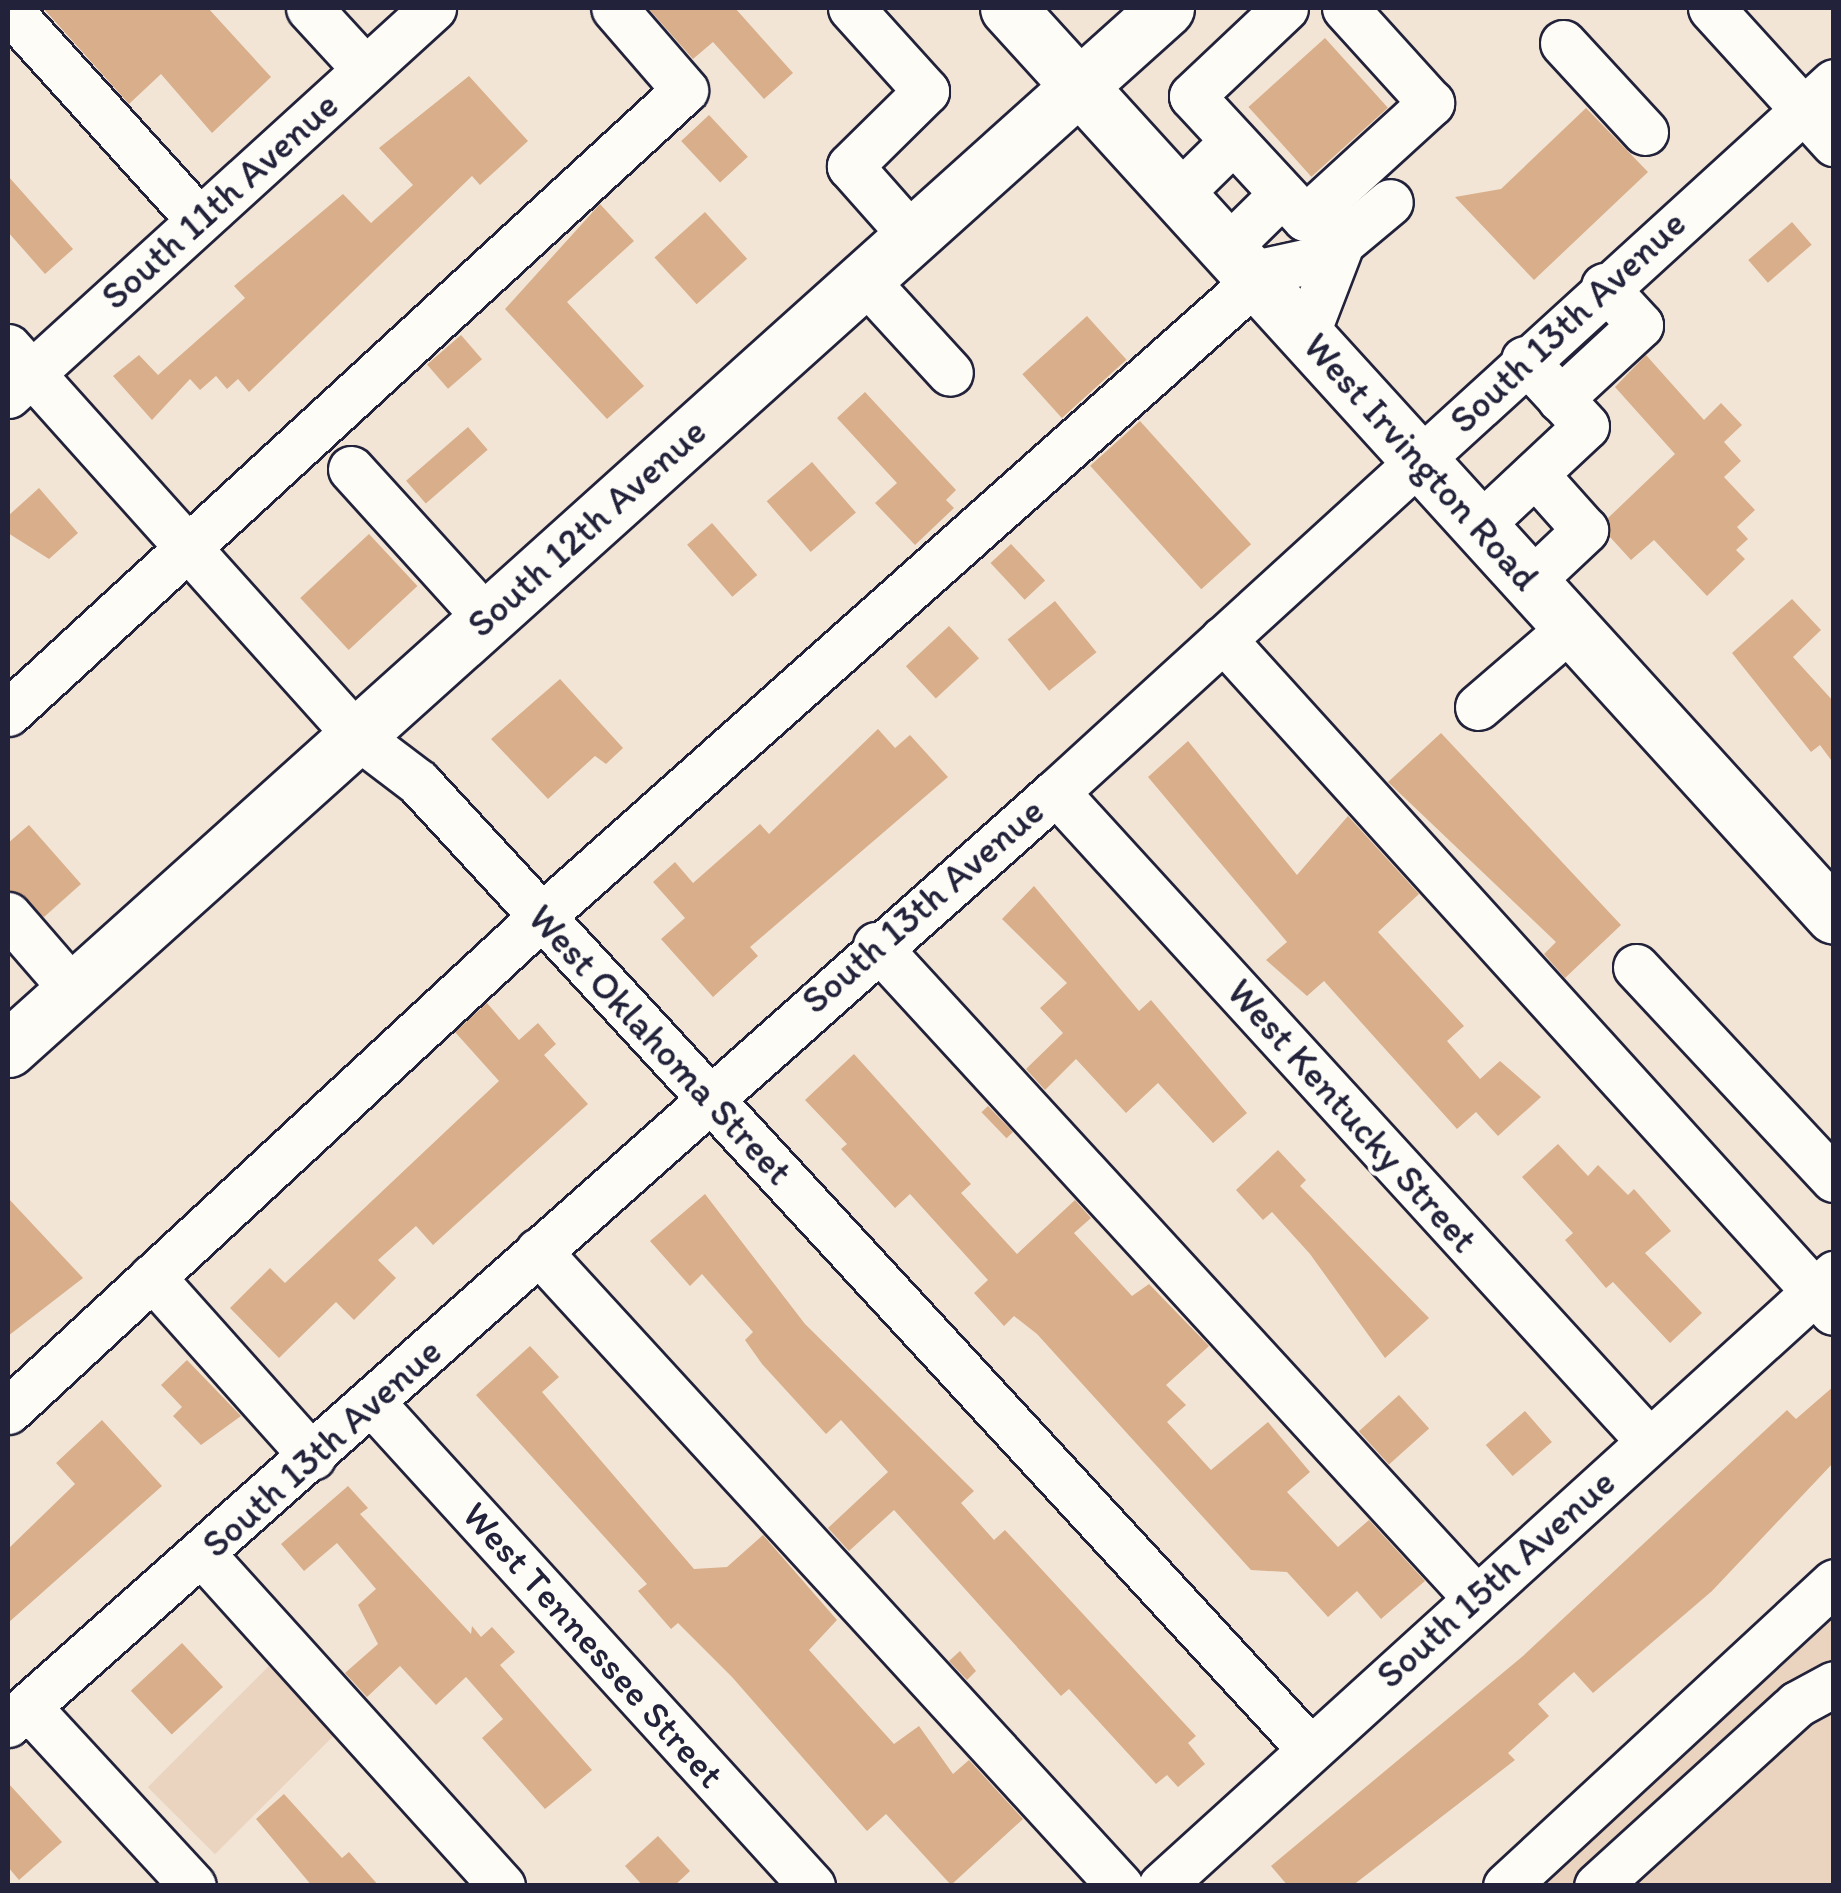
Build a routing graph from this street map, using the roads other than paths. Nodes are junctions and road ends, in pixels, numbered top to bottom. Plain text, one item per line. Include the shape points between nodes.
1 (308, 8) edge
2 (432, 8) edge
3 (614, 8) edge
4 (852, 8) edge
5 (1008, 8) edge
6 (1166, 8) edge
7 (1286, 8) edge
8 (1346, 8) edge
9 (1711, 8) edge
10 (8, 9) edge
11 (1563, 43) dead end
12 (365, 69) junction
13 (1080, 86) junction
14 (1818, 96) edge
15 (1645, 132) dead end
16 (1233, 141) junction
17 (1834, 143) edge
18 (1282, 194) junction
19 (1178, 195) junction
20 (1390, 202) dead end
21 (198, 220) junction
22 (912, 236) junction
23 (1339, 249) junction
24 (1244, 267) junction
25 (864, 280) junction
26 (1604, 286) junction
27 (1306, 336) junction
28 (1524, 359) junction
29 (16, 372) edge
30 (950, 372) dead end
31 (1560, 399) junction
32 (1420, 459) junction
33 (352, 469) dead end
34 (1536, 474) junction
35 (1479, 526) junction
36 (188, 548) junction
37 (1530, 582) junction
38 (486, 618) junction
39 (1571, 627) junction
40 (1222, 639) junction
41 (1478, 707) dead end
42 (8, 713) edge
43 (356, 734) junction
44 (1056, 792) junction
45 (8, 915) edge
46 (542, 916) junction
47 (1834, 916) edge
48 (876, 944) junction
49 (1636, 967) dead end
50 (74, 990) junction
51 (8, 1049) edge
52 (706, 1096) junction
53 (1834, 1179) edge
54 (190, 1211) dead end
55 (538, 1250) junction
56 (136, 1276) junction
57 (1827, 1293) edge
58 (373, 1404) junction
59 (8, 1412) edge
60 (1649, 1441) junction
61 (313, 1457) junction
62 (203, 1555) junction
63 (1834, 1582) edge
64 (1476, 1598) junction
65 (1834, 1684) edge
66 (13, 1719) edge
67 (1308, 1748) junction
68 (192, 1886) edge
69 (502, 1886) edge
70 (812, 1886) edge
71 (1120, 1886) edge
72 (1161, 1886) edge
73 (1506, 1886) edge
74 (1596, 1886) edge

1 - 12 street
2 - 12 street, South 11th Avenue
3 - 36 street via 684,90
4 - 22 street via 926,91 850,166
5 - 13 main road, West Irvington Road
6 - 13 main road, South 12th Avenue
7 - 16 street via 1192,96
8 - 18 street via 1432,103 1305,218
9 - 14 street
10 - 21 street
11 - 15 street
12 - 21 street, South 11th Avenue
13 - 19 main road, West Irvington Road
13 - 22 main road, South 12th Avenue
14 - 17 street
14 - 26 street, South 13th Avenue
16 - 18 street
16 - 19 street
18 - 24 street
19 - 24 main road, West Irvington Road
20 - 23 street
21 - 29 street, South 11th Avenue
22 - 25 main road, South 12th Avenue
23 - 24 street
23 - 27 street
24 - 27 main road, West Irvington Road
24 - 46 street
25 - 30 street
25 - 38 main road, South 12th Avenue
26 - 28 street, South 13th Avenue
26 - 31 street via 1640,326
27 - 32 main road, West Irvington Road
28 - 31 street
28 - 32 street, South 13th Avenue
29 - 36 street, West Oklahoma Street
31 - 34 street via 1586,426
32 - 35 main road, West Irvington Road
32 - 40 street, South 13th Avenue
33 - 38 street
34 - 35 street
34 - 37 street via 1585,530
35 - 37 main road, West Irvington Road
36 - 42 street
36 - 43 street, West Oklahoma Street
37 - 39 main road, West Irvington Road
38 - 43 main road, South 12th Avenue
39 - 41 street
39 - 47 main road, West Irvington Road
40 - 44 street, South 13th Avenue
40 - 57 street
43 - 46 street, West Oklahoma Street via 418,782
43 - 50 main road, South 12th Avenue
44 - 48 street, South 13th Avenue
44 - 60 street, West Kentucky Street
45 - 50 street
46 - 52 street, West Oklahoma Street
46 - 56 street
48 - 52 street, South 13th Avenue
48 - 64 street
49 - 53 street
50 - 51 main road, South 12th Avenue
52 - 55 street, South 13th Avenue
52 - 67 street, West Oklahoma Street
54 - 56 street
55 - 58 street, South 13th Avenue
55 - 71 street
56 - 59 street
56 - 61 street
57 - 60 street, South 15th Avenue
58 - 61 street, South 13th Avenue
58 - 70 street, West Tennessee Street
60 - 64 street, South 15th Avenue
61 - 62 street, South 13th Avenue
62 - 66 street, South 13th Avenue
62 - 69 street
63 - 73 street
64 - 67 street, South 15th Avenue
65 - 74 street via 1797,1704
66 - 68 street
67 - 72 street, South 15th Avenue

